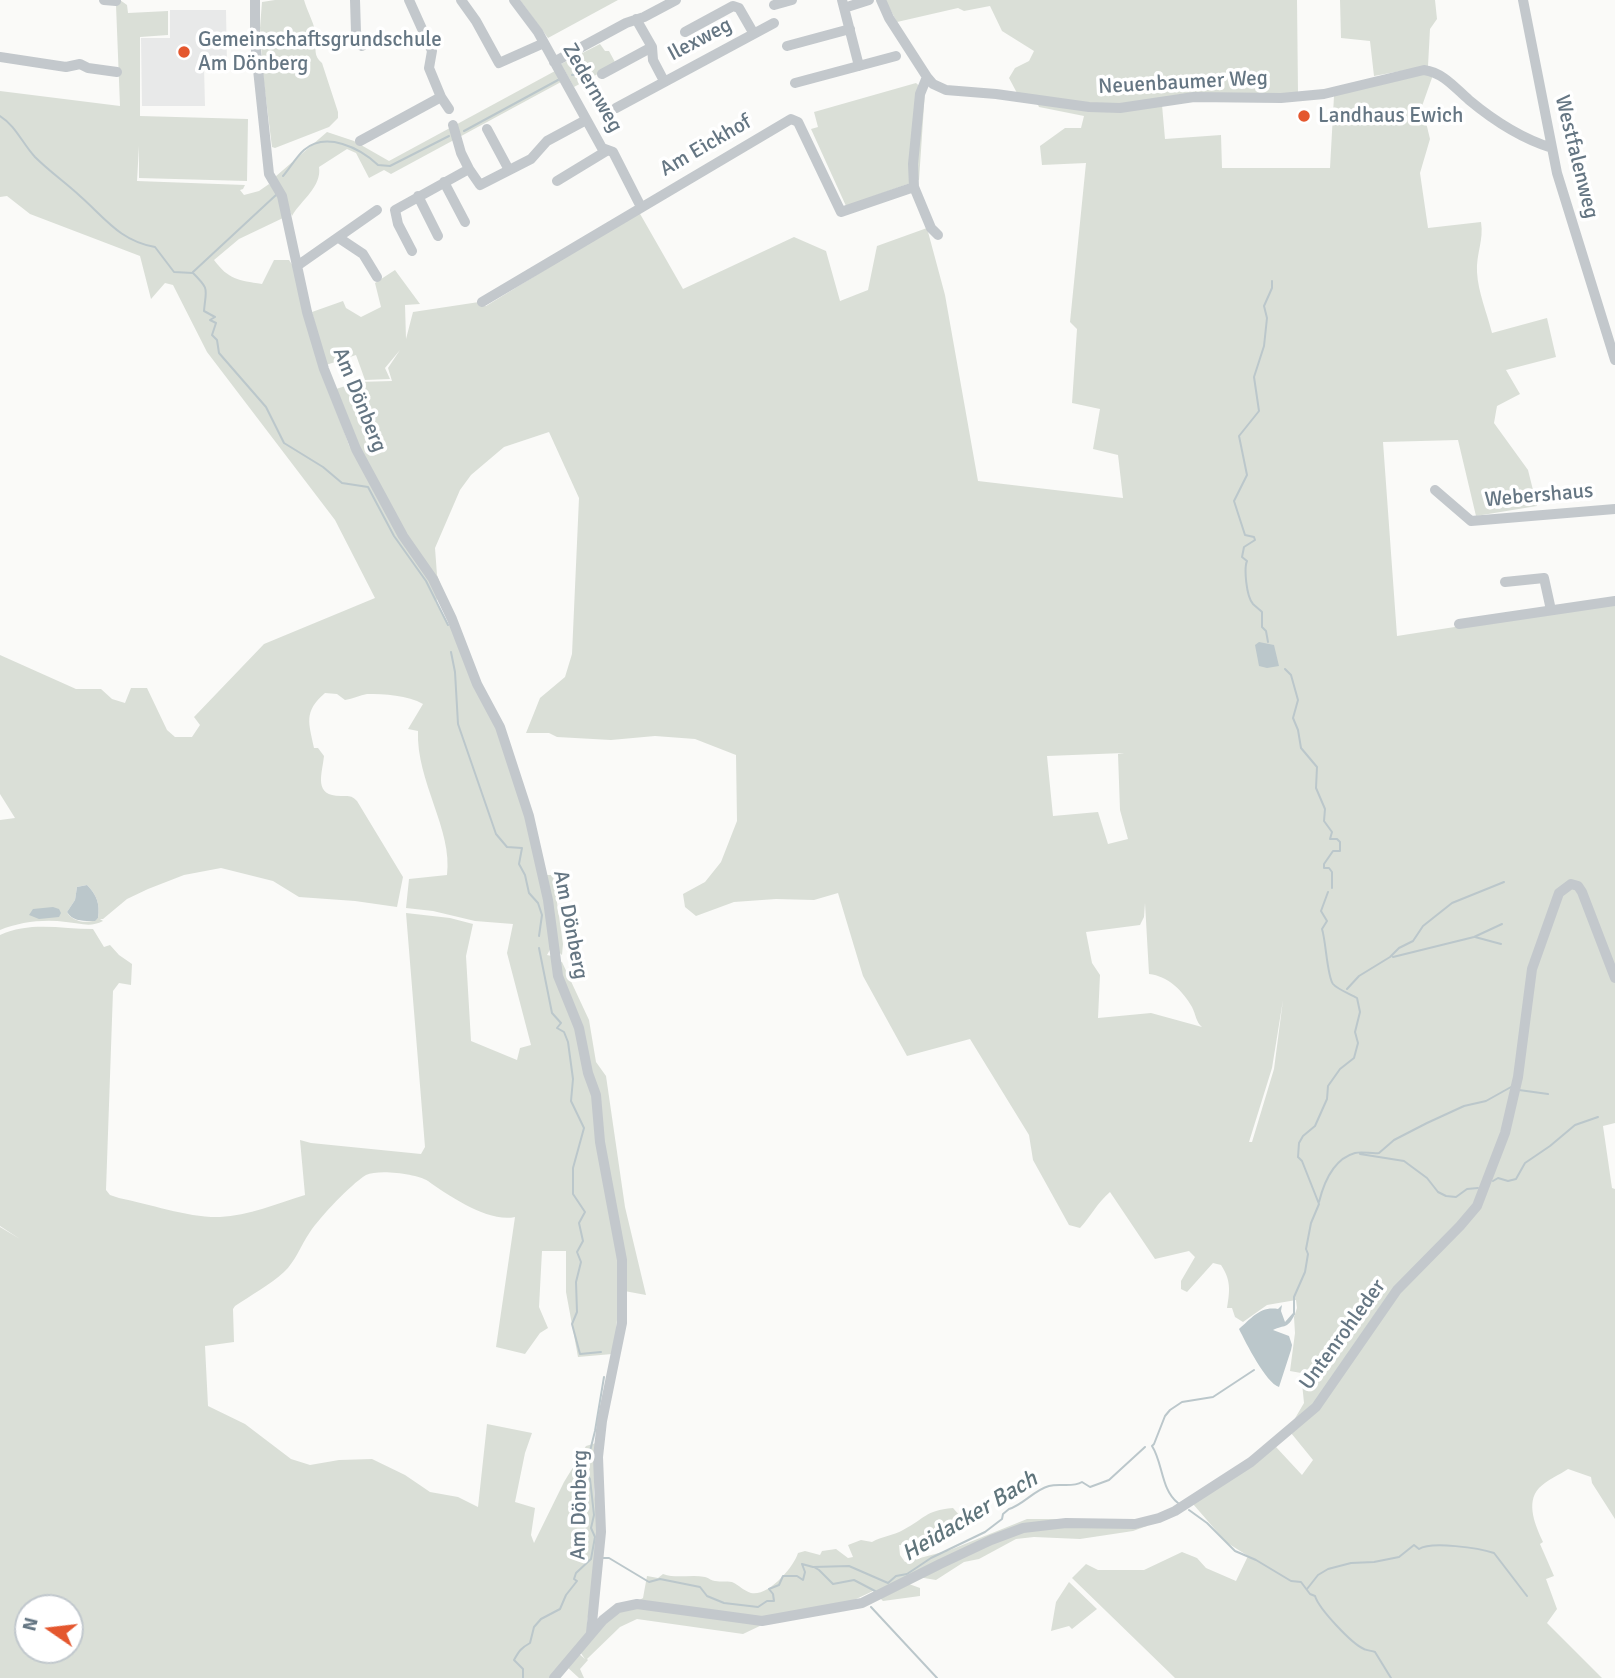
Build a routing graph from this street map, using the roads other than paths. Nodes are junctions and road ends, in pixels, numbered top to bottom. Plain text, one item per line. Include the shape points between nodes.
1 (104, 0) edge
2 (255, 0) edge
3 (355, 0) edge
4 (410, 0) edge
5 (461, 0) edge
6 (514, 0) edge
7 (676, 0) edge
8 (792, 0) edge
9 (869, 0) edge
10 (881, 0) edge
11 (1523, 0) edge
12 (116, 1) edge
13 (843, 4) edge
14 (774, 5) dead end
15 (636, 19) junction
16 (774, 23) dead end
17 (850, 29) junction
18 (685, 32) dead end
19 (754, 34) junction
20 (544, 43) junction
21 (362, 46) dead end
22 (787, 46) dead end
23 (652, 47) junction
24 (0, 57) edge
25 (896, 57) dead end
26 (555, 62) junction
27 (859, 66) junction
28 (117, 72) dead end
29 (602, 74) dead end
30 (926, 77) junction
31 (664, 81) junction
32 (795, 83) dead end
33 (441, 97) junction
34 (615, 108) dead end
35 (449, 109) dead end
36 (586, 120) junction
37 (453, 125) dead end
38 (487, 129) dead end
39 (360, 141) dead end
40 (1552, 148) junction
41 (608, 150) junction
42 (470, 169) junction
43 (509, 170) junction
44 (556, 181) dead end
45 (444, 182) junction
46 (914, 187) junction
47 (418, 196) junction
48 (641, 207) junction
49 (377, 210) dead end
50 (465, 222) dead end
51 (938, 234) dead end
52 (438, 236) dead end
53 (339, 237) junction
54 (412, 251) dead end
55 (297, 266) junction
56 (377, 277) dead end
57 (482, 302) dead end
58 (1615, 360) edge
59 (1435, 490) dead end
60 (1615, 509) edge
61 (1505, 582) dead end
62 (1615, 601) edge
63 (1551, 610) junction
64 (1459, 624) dead end
65 (1615, 978) edge
66 (591, 1633) junction
67 (555, 1678) edge

1 - 12 street
2 - 55 street, Am Dönberg via 265,153 269,174 282,196
3 - 21 street via 356,32
4 - 33 street via 432,51 429,68
5 - 20 street, Zedernweg via 499,63
6 - 20 street, Zedernweg
7 - 15 street
8 - 14 street
9 - 13 street
10 - 30 street
11 - 40 street, Westfalenweg
13 - 17 street
15 - 23 street, Ilexweg
15 - 26 street
16 - 19 street, Ilexweg
17 - 22 street
17 - 27 street
18 - 19 street, Ilexweg via 733,6 739,8
19 - 31 street, Ilexweg
20 - 26 street, Zedernweg
23 - 29 street, Ilexweg
23 - 31 street, Ilexweg
24 - 28 street
25 - 27 street
26 - 36 street, Zedernweg
27 - 32 street
30 - 40 street, Neuenbaumer Weg via 946,90 1120,108 1194,97 1324,94 1433,71 1510,128
30 - 46 street via 919,105
31 - 34 street, Ilexweg
33 - 35 street
33 - 39 street
36 - 41 street, Zedernweg via 602,148
36 - 43 street via 547,141 531,159
37 - 42 street
38 - 43 street
40 - 58 street, Westfalenweg
41 - 44 street, Zedernweg
41 - 48 street, Zedernweg
42 - 43 street via 480,186
42 - 45 street
45 - 47 street
45 - 50 street
46 - 48 street, Am Eickhof via 841,212 798,122 791,119
46 - 51 street via 931,228
47 - 52 street
47 - 54 street via 395,209
48 - 57 street, Am Eickhof
49 - 53 street
53 - 55 street
53 - 56 street via 363,254
55 - 66 street, Am Dönberg via 324,369 356,449 390,514 433,579 500,727 529,816 548,900 558,976 579,1028 596,1095 622,1260 622,1323 598,1457 601,1532
59 - 60 street, Webershaus via 1471,521
61 - 63 street via 1544,578
62 - 63 street
63 - 64 street
65 - 66 street, Untenrohleder via 1582,892 1570,884 1559,893 1532,970 1516,1088 1505,1133 1477,1206 1397,1290 1316,1407 1251,1462 1175,1511 1135,1524 1023,1528 862,1603 762,1621 636,1604 618,1608
66 - 67 street, Untenrohleder

